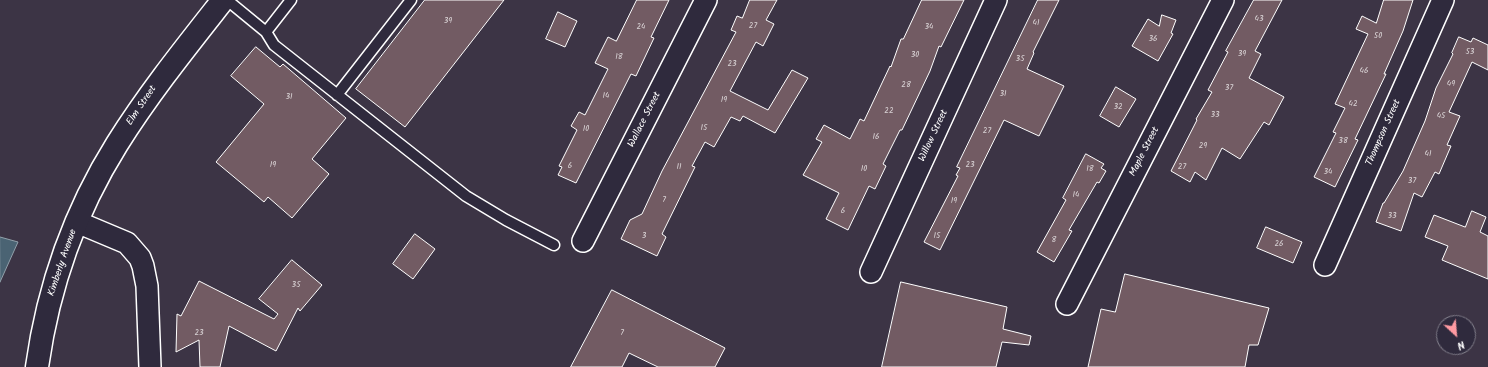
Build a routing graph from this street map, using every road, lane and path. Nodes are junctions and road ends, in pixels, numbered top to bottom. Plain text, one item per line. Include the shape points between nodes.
1 (223, 0) edge
2 (227, 0) edge
3 (291, 0) edge
4 (411, 0) edge
5 (706, 0) edge
6 (996, 0) edge
7 (1223, 0) edge
8 (1443, 0) edge
9 (266, 32) junction
10 (337, 95) junction
11 (77, 222) junction
12 (583, 241) dead end
13 (554, 245) dead end
14 (1325, 265) dead end
15 (871, 272) dead end
16 (1067, 304) dead end
17 (37, 367) edge
18 (150, 367) edge

1 - 11 main road, Elm Street via 158,83 125,132 98,178
2 - 9 lane
3 - 9 lane
4 - 10 lane
5 - 12 street, Wallace Street
6 - 15 street, Willow Street
7 - 16 street, Maple Street
8 - 14 street, Thompson Street
9 - 10 lane via 274,45
10 - 13 lane via 466,196
11 - 17 main road, Kimberly Avenue via 52,293
11 - 18 street, Kimberly Avenue via 127,244 140,258 147,286

